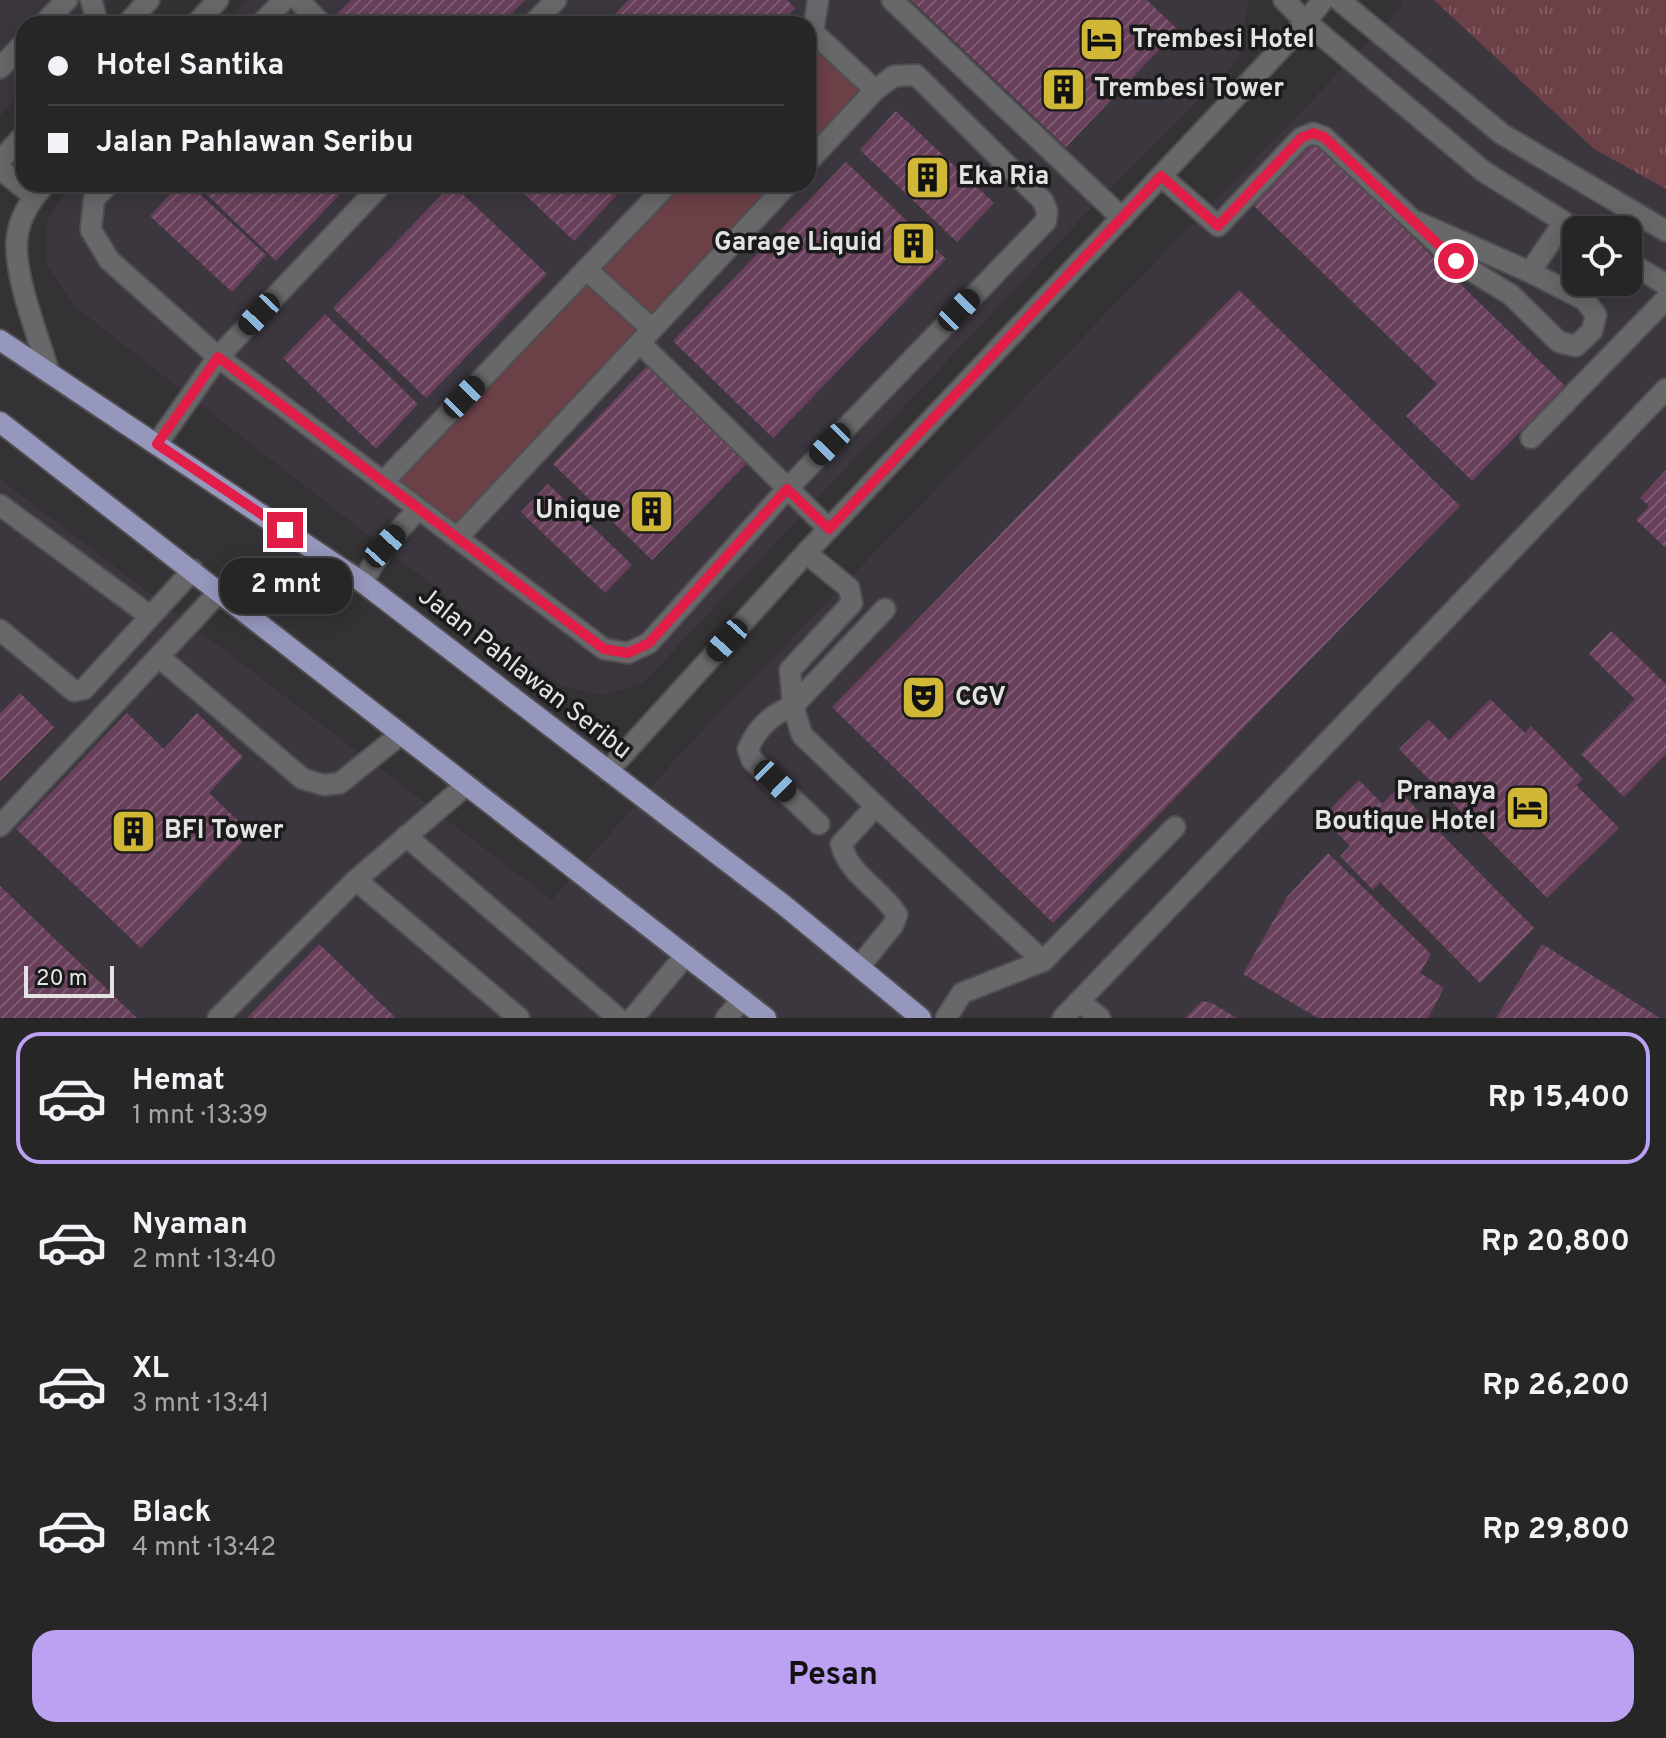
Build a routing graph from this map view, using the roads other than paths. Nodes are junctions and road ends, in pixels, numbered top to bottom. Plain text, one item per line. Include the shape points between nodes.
1 (67, 0) edge
2 (149, 0) edge
3 (218, 0) edge
4 (284, 0) edge
5 (298, 0) edge
6 (556, 0) edge
7 (892, 0) edge
8 (1284, 0) edge
9 (1323, 0) edge
10 (1339, 0) edge
11 (51, 16) edge
12 (134, 16) edge
13 (203, 16) edge
14 (269, 16) edge
15 (314, 16) edge
16 (541, 16) edge
17 (1306, 22) junction
18 (816, 38) edge
19 (16, 51) edge
20 (0, 68) edge
21 (875, 90) junction
22 (16, 144) edge
23 (816, 153) edge
24 (0, 161) edge
25 (1161, 176) junction
26 (39, 192) edge
27 (101, 192) edge
28 (374, 192) edge
29 (660, 192) edge
30 (781, 192) edge
31 (1122, 218) junction
32 (1562, 220) edge
33 (1417, 222) junction
34 (1666, 231) edge
35 (1562, 236) edge
36 (586, 269) junction
37 (1642, 270) edge
38 (1530, 272) junction
39 (1666, 285) edge
40 (1666, 299) edge
41 (646, 336) junction
42 (0, 340) edge
43 (218, 357) junction
44 (49, 373) junction
45 (1666, 389) edge
46 (0, 422) edge
47 (1531, 438) dead end
48 (157, 444) junction
49 (383, 482) junction
50 (787, 489) junction
51 (0, 505) edge
52 (418, 509) junction
53 (829, 529) junction
54 (457, 538) junction
55 (806, 553) junction
56 (193, 570) junction
57 (362, 582) junction
58 (220, 591) junction
59 (885, 609) dead end
60 (150, 616) junction
61 (0, 630) edge
62 (159, 657) junction
63 (793, 706) junction
64 (401, 734) junction
65 (608, 771) junction
66 (465, 786) junction
67 (876, 806) junction
68 (819, 824) dead end
69 (0, 826) edge
70 (1175, 827) dead end
71 (406, 836) junction
72 (356, 880) junction
73 (686, 955) junction
74 (1043, 961) junction
75 (859, 967) junction
76 (743, 999) junction
77 (1079, 1001) junction
78 (218, 1018) edge
79 (519, 1018) edge
80 (618, 1018) edge
81 (633, 1018) edge
82 (726, 1018) edge
83 (766, 1018) edge
84 (921, 1018) edge
85 (946, 1018) edge
86 (1063, 1018) edge
87 (1100, 1018) edge

1 - 11 street
2 - 12 street
3 - 13 street
4 - 14 street
5 - 15 street
6 - 16 street
7 - 31 street
8 - 17 street
9 - 17 street
10 - 34 street via 1502,134
17 - 25 street
17 - 32 street via 1483,171
18 - 21 street
19 - 20 street
21 - 23 street
21 - 50 street via 894,76 916,75 1043,201 1046,221
22 - 24 street
25 - 31 street
25 - 33 street via 1218,226 1301,138 1313,133 1324,137
26 - 44 street via 22,216 18,264
27 - 43 street via 94,199 91,230 109,260
28 - 43 street
29 - 36 street
30 - 41 street
31 - 53 street
33 - 38 street
33 - 38 street via 1456,261 1511,295 1559,342 1576,346 1592,331 1596,315 1585,300
35 - 38 street
36 - 41 street
36 - 49 street
37 - 39 street
40 - 47 street
41 - 50 street
41 - 54 street
42 - 44 main road, Jalan Pahlawan Seribu
43 - 48 street
43 - 49 street
44 - 48 main road, Jalan Pahlawan Seribu
45 - 77 street
46 - 56 main road
48 - 57 main road, Jalan Pahlawan Seribu
49 - 52 street
50 - 53 street
50 - 54 street via 649,643 628,653 604,649
51 - 60 street
52 - 54 street
52 - 57 street
53 - 55 street
55 - 63 street via 849,588 852,603 790,670
55 - 65 street
56 - 58 main road
56 - 60 street
57 - 65 main road, Jalan Pahlawan Seribu
58 - 62 street
58 - 64 main road
59 - 63 street
60 - 61 street via 91,684 74,691
62 - 64 street via 303,779 340,783
62 - 69 street
63 - 67 street via 802,735
63 - 68 street via 775,713 748,749 752,760
64 - 66 main road
65 - 75 main road, Jalan Pahlawan Seribu
66 - 71 street
66 - 73 main road
67 - 74 street
67 - 75 street via 841,844 847,863 897,915
70 - 74 street
71 - 72 street
71 - 80 street
72 - 78 street
72 - 79 street
73 - 76 main road
73 - 81 street
74 - 85 street via 962,993
75 - 84 main road, Jalan Pahlawan Seribu
76 - 82 street
76 - 83 main road
77 - 86 street
77 - 87 street

